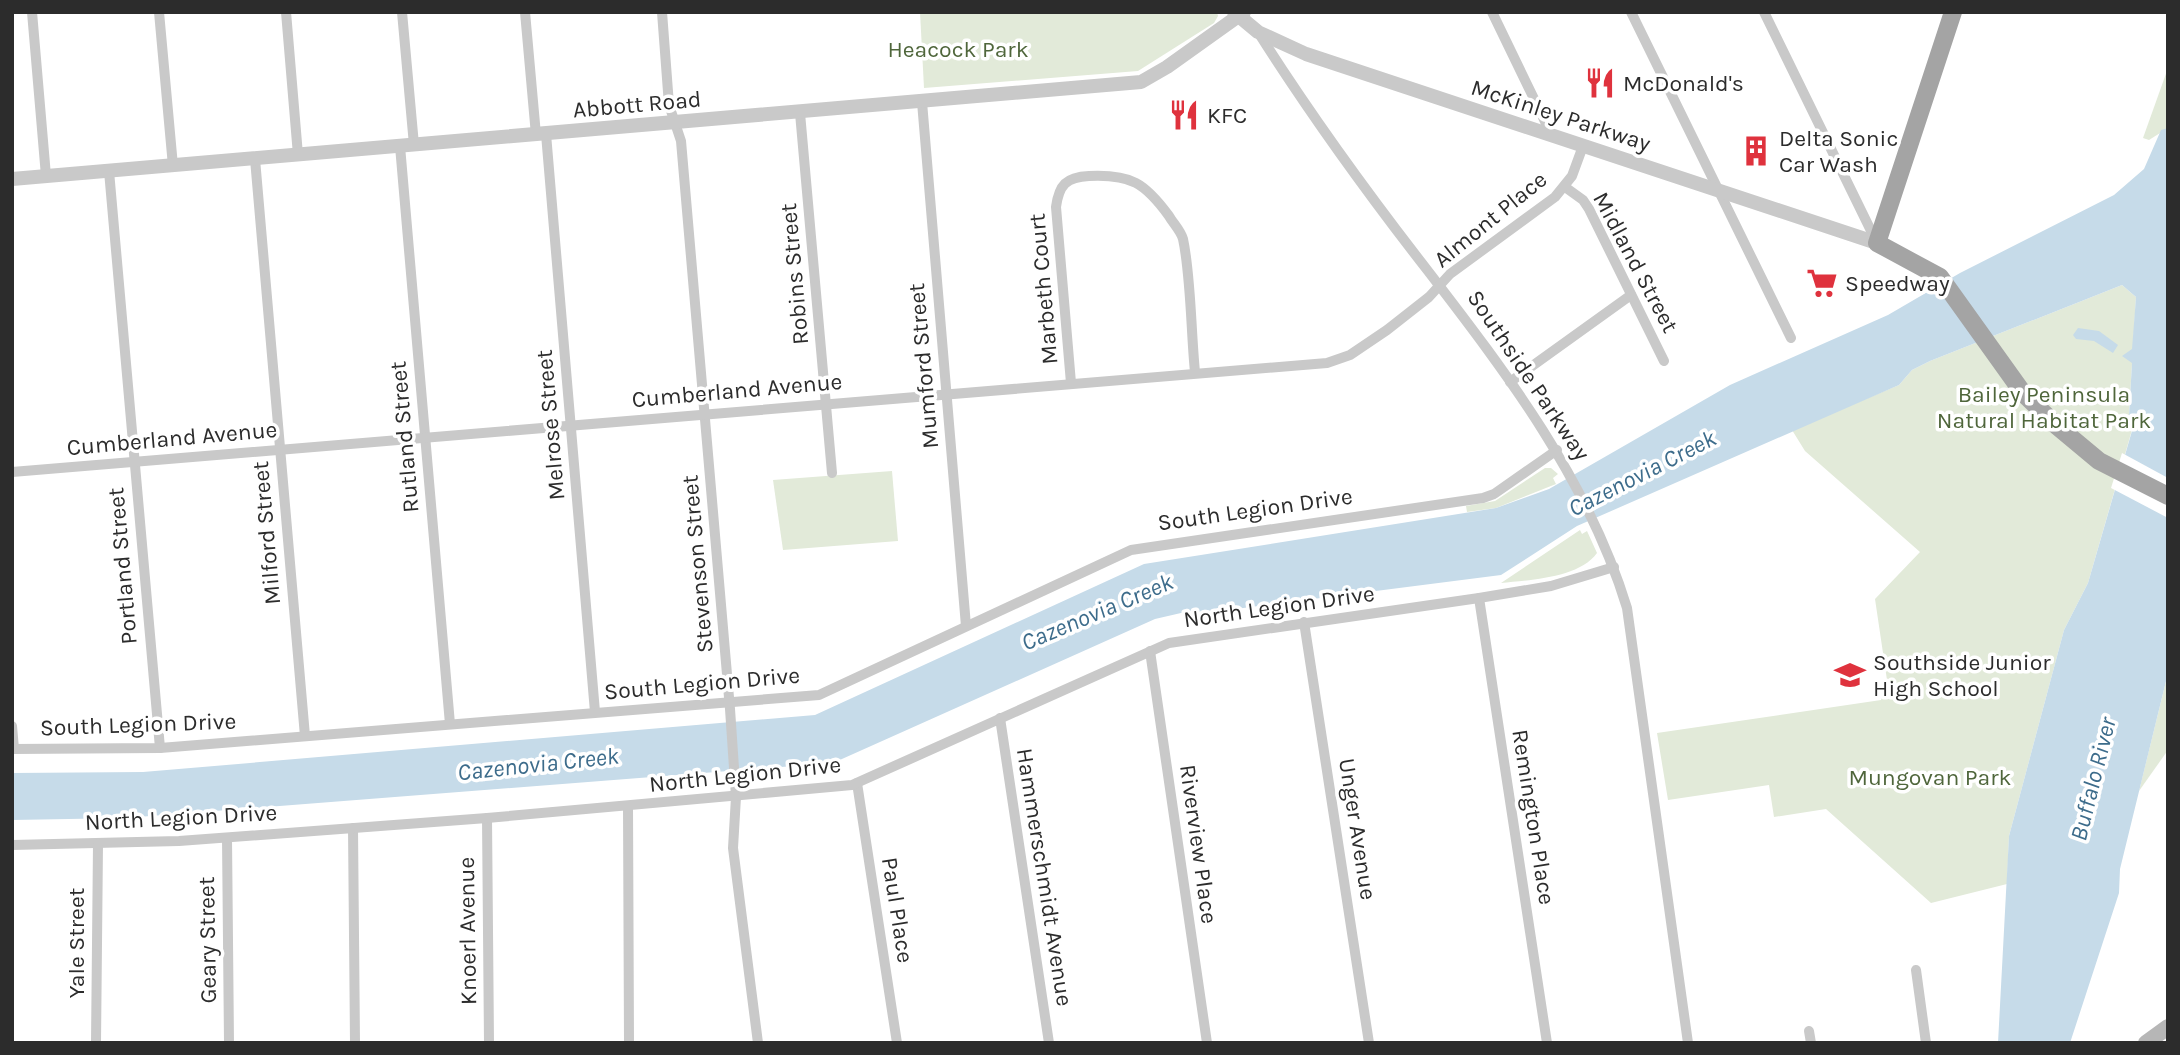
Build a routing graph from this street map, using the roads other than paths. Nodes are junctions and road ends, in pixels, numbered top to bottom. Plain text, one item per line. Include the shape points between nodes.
1 (32, 12) edge
2 (159, 12) edge
3 (286, 12) edge
4 (402, 12) edge
5 (525, 12) edge
6 (662, 12) edge
7 (1492, 12) edge
8 (1631, 12) edge
9 (1764, 12) edge
10 (1953, 12) edge
11 (1238, 14) edge
12 (1258, 32) junction
13 (922, 102) junction
14 (800, 113) junction
15 (675, 124) junction
16 (541, 135) junction
17 (1552, 136) junction
18 (407, 146) junction
19 (1583, 146) junction
20 (298, 155) junction
21 (255, 159) junction
22 (173, 166) junction
23 (109, 171) junction
24 (46, 176) junction
25 (12, 178) edge
26 (1565, 187) junction
27 (1718, 191) junction
28 (1877, 243) junction
29 (1440, 286) junction
30 (1631, 295) junction
31 (1791, 338) dead end
32 (1664, 361) dead end
33 (1195, 372) junction
34 (1510, 382) junction
35 (1071, 383) junction
36 (947, 394) junction
37 (827, 403) junction
38 (705, 414) junction
39 (571, 425) junction
40 (425, 438) junction
41 (279, 450) junction
42 (1557, 450) junction
43 (134, 462) junction
44 (12, 472) edge
45 (832, 473) dead end
46 (2168, 496) edge
47 (1614, 566) junction
48 (1479, 598) junction
49 (1304, 622) junction
50 (966, 626) junction
51 (1150, 651) junction
52 (729, 706) junction
53 (596, 712) junction
54 (1000, 718) junction
55 (450, 724) junction
56 (12, 726) edge
57 (305, 736) junction
58 (160, 748) junction
59 (13, 749) edge
60 (857, 783) junction
61 (736, 791) junction
62 (628, 806) junction
63 (486, 818) junction
64 (353, 828) junction
65 (227, 838) junction
66 (98, 844) junction
67 (12, 845) edge
68 (1916, 970) dead end
69 (2168, 1027) edge
70 (1809, 1031) dead end
71 (96, 1043) edge
72 (229, 1043) edge
73 (355, 1043) edge
74 (489, 1043) edge
75 (629, 1043) edge
76 (758, 1043) edge
77 (897, 1043) edge
78 (1049, 1043) edge
79 (1207, 1043) edge
80 (1369, 1043) edge
81 (1546, 1043) edge
82 (1688, 1043) edge
83 (1811, 1043) edge
84 (1926, 1043) edge
85 (2146, 1043) edge

1 - 24 street
2 - 22 street
3 - 20 street
4 - 18 street, Rutland Street
5 - 16 street, Melrose Street
6 - 15 street, Stevenson Street via 669,105
7 - 17 street
8 - 27 street
9 - 28 street
10 - 28 main road
11 - 12 street, McKinley Parkway
11 - 13 street, Abbott Road via 1141,82
12 - 17 street, McKinley Parkway via 1306,54
12 - 29 street, Southside Parkway
13 - 14 street, Abbott Road
13 - 36 street, Mumford Street
14 - 15 street, Abbott Road
14 - 37 street, Robins Street
15 - 16 street, Abbott Road
15 - 38 street, Stevenson Street via 681,141
16 - 18 street, Abbott Road
16 - 39 street, Melrose Street
17 - 19 street, McKinley Parkway
18 - 20 street, Abbott Road
18 - 40 street, Rutland Street
19 - 26 street, Almont Place
19 - 27 street, McKinley Parkway
20 - 21 street, Abbott Road
21 - 22 street, Abbott Road
21 - 41 street, Milford Street
22 - 23 street, Abbott Road
23 - 24 street, Abbott Road
23 - 43 street, Portland Street
24 - 25 street, Abbott Road
26 - 29 street, Almont Place
26 - 30 street, Midland Street via 1589,209
27 - 28 street, McKinley Parkway
27 - 31 street
28 - 46 main road via 1940,277 2024,393 2057,426 2099,461
29 - 33 street, Cumberland Avenue via 1387,330 1340,360
29 - 34 street, Southside Parkway
30 - 32 street, Midland Street
30 - 34 street
33 - 35 street, Cumberland Avenue
33 - 35 street, Marbeth Court via 1183,236 1152,193 1136,182 1112,175 1077,176 1059,189 1056,207
34 - 42 street, Southside Parkway
35 - 36 street, Cumberland Avenue
36 - 37 street, Cumberland Avenue
36 - 50 street, Mumford Street
37 - 38 street, Cumberland Avenue
37 - 45 street, Robins Street
38 - 39 street, Cumberland Avenue
38 - 52 street, Stevenson Street
39 - 40 street, Cumberland Avenue
39 - 53 street, Melrose Street
40 - 41 street, Cumberland Avenue
40 - 55 street, Rutland Street
41 - 43 street, Cumberland Avenue
41 - 57 street, Milford Street
42 - 47 street, Southside Parkway
42 - 50 street, South Legion Drive via 1483,498 1131,550
43 - 44 street, Cumberland Avenue
43 - 58 street, Portland Street
47 - 48 street, North Legion Drive via 1551,586
47 - 82 street, Southside Parkway via 1626,608
48 - 49 street, North Legion Drive
48 - 81 street, Remington Place
49 - 51 street, North Legion Drive via 1170,643
49 - 80 street, Unger Avenue
50 - 52 street, South Legion Drive via 819,695
51 - 54 street, North Legion Drive
51 - 79 street, Riverview Place
52 - 53 street, South Legion Drive
52 - 61 street, Stevenson Street
53 - 55 street, South Legion Drive
54 - 60 street, North Legion Drive
54 - 78 street, Hammerschmidt Avenue
55 - 57 street, South Legion Drive
56 - 59 street
57 - 58 street, South Legion Drive
58 - 59 street, South Legion Drive
60 - 61 street, North Legion Drive
60 - 77 street, Paul Place
61 - 62 street, North Legion Drive
61 - 76 street, Stevenson Street via 733,848
62 - 63 street, North Legion Drive
62 - 75 street
63 - 64 street, North Legion Drive
63 - 74 street, Knoerl Avenue
64 - 65 street, North Legion Drive
64 - 73 street
65 - 66 street, North Legion Drive
65 - 72 street, Geary Street
66 - 67 street, North Legion Drive
66 - 71 street, Yale Street
68 - 84 street
69 - 85 main road
70 - 83 street

